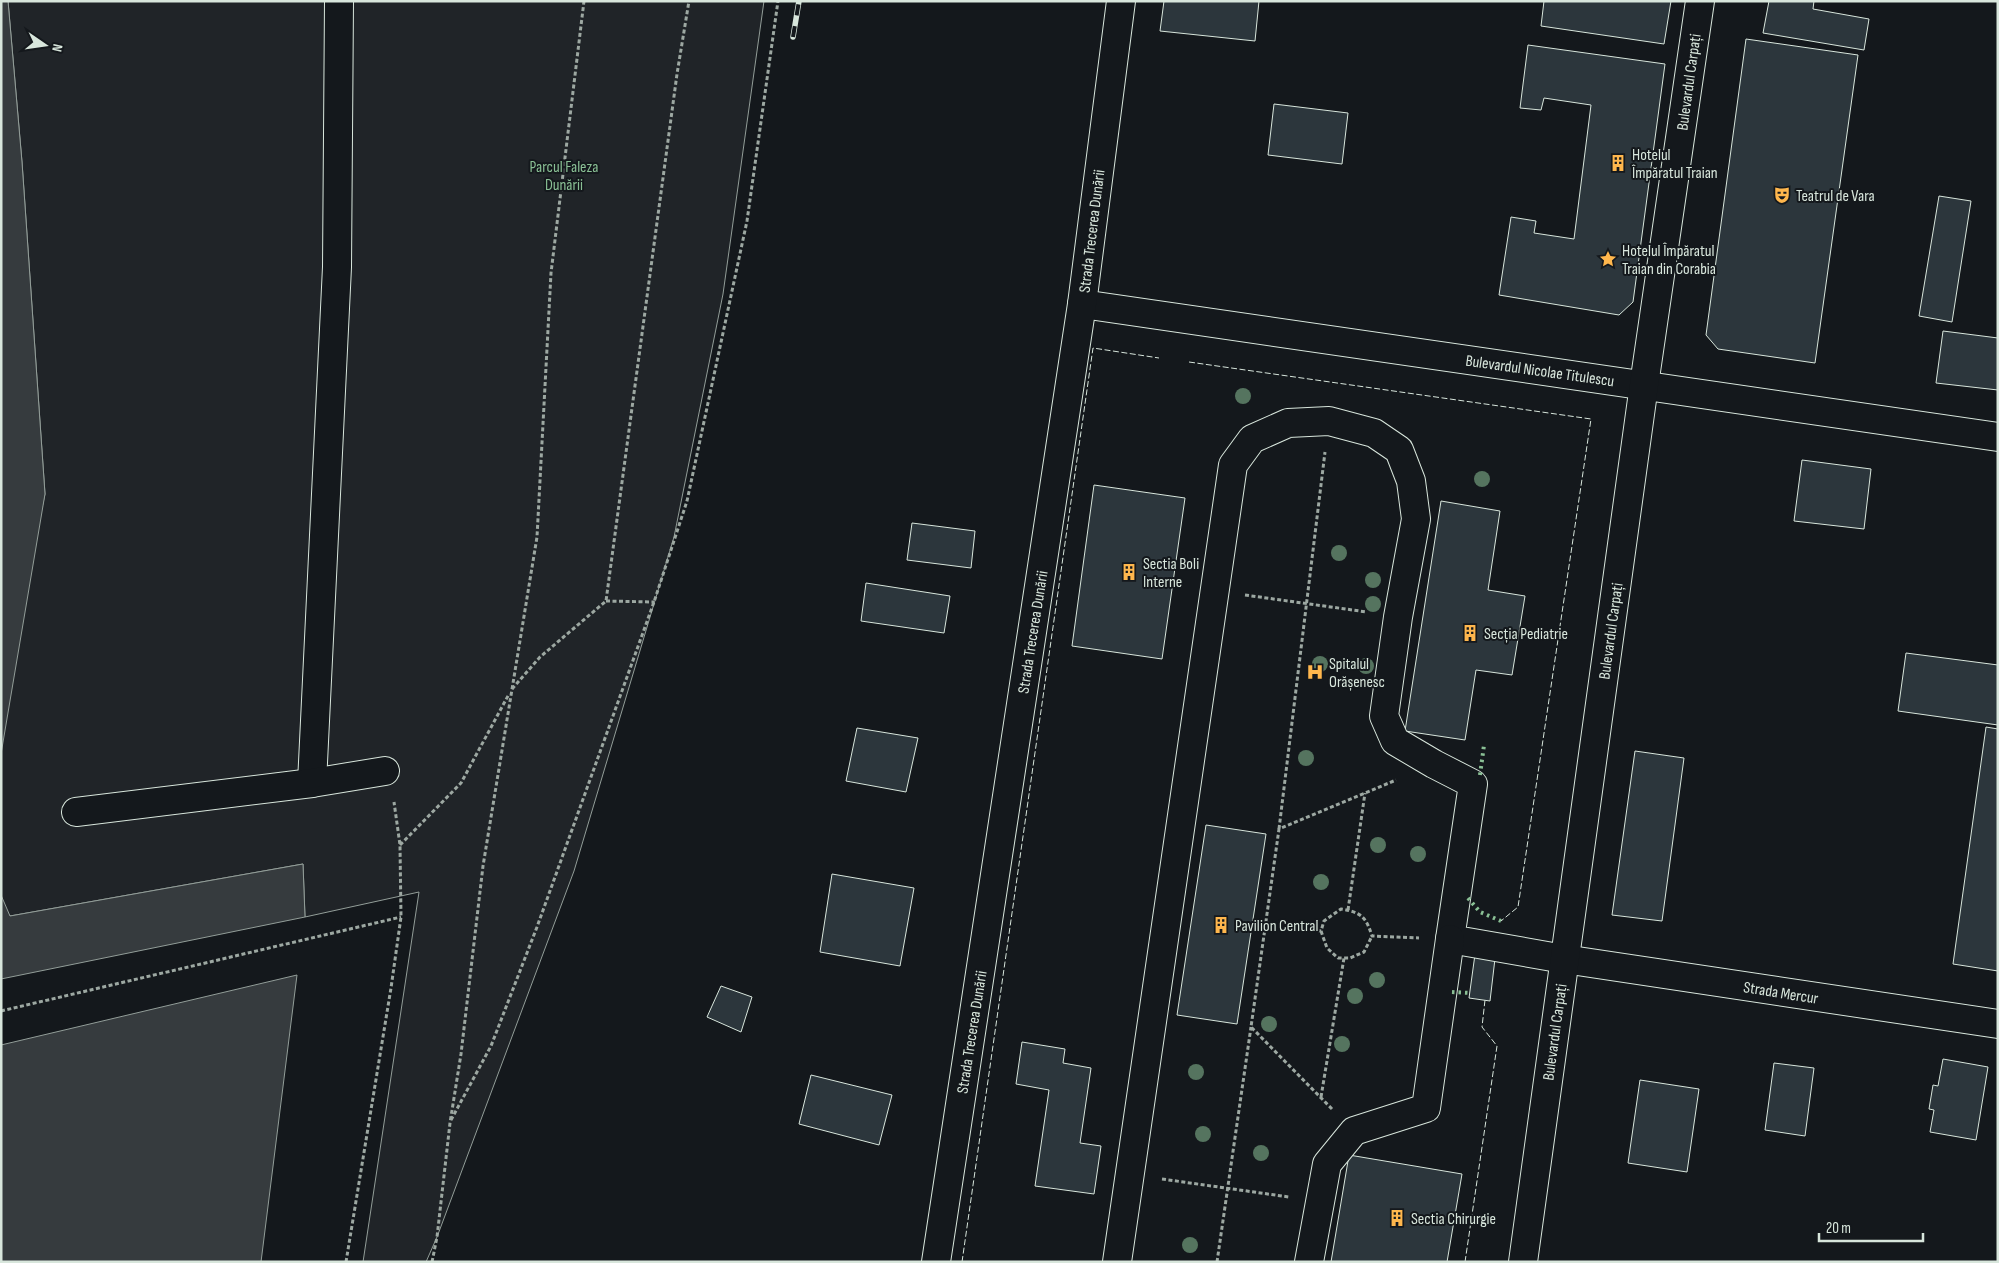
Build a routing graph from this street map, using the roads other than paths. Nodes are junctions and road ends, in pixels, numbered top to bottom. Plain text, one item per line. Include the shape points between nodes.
1 (339, 1) edge
2 (1121, 1) edge
3 (1700, 1) edge
4 (1082, 304) junction
5 (1644, 385) junction
6 (1998, 437) edge
7 (385, 771) road end
8 (312, 783) junction
9 (76, 812) dead end
10 (1450, 939) junction
11 (1564, 959) junction
12 (1998, 1024) edge
13 (936, 1262) edge
14 (1117, 1262) edge
15 (1309, 1262) edge
16 (1523, 1262) edge

1 - 8 street via 337,267
2 - 4 street, Strada Trecerea Dunării
3 - 5 street, Bulevardul Carpați
4 - 5 street, Bulevardul Nicolae Titulescu
4 - 13 street, Strada Trecerea Dunării
5 - 6 street, Bulevardul Nicolae Titulescu
5 - 11 street, Bulevardul Carpați
7 - 8 street
8 - 9 street
10 - 11 street, Strada Mercur
10 - 14 street via 1473,784 1395,741 1384,716 1416,519 1411,481 1399,450 1374,433 1329,421 1288,424 1252,438 1233,465
10 - 15 street via 1426,1108 1354,1131 1326,1164
11 - 12 street, Strada Mercur
11 - 16 street, Bulevardul Carpați

